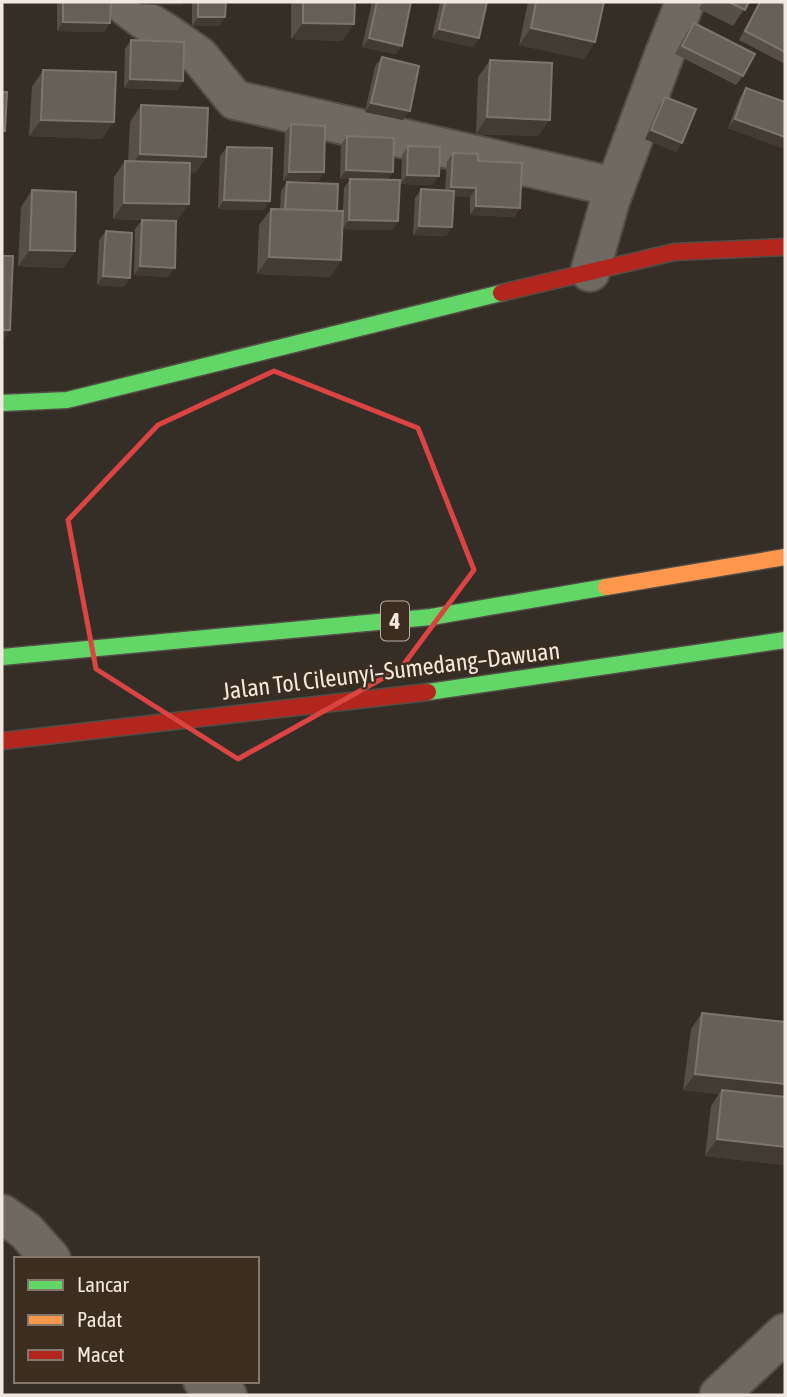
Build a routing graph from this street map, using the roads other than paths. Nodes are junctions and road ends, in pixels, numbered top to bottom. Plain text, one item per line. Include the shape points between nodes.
1 (126, 2) edge
2 (685, 2) edge
3 (615, 187) junction
4 (785, 247) edge
5 (590, 272) junction
6 (2, 403) edge
7 (785, 557) edge
8 (785, 640) edge
9 (2, 657) edge
10 (2, 741) edge
11 (2, 1214) edge
12 (49, 1257) edge
13 (785, 1333) edge
14 (206, 1383) edge
15 (227, 1395) edge
16 (719, 1395) edge

1 - 3 street via 143,19 199,56 235,100
2 - 3 street
3 - 5 street
4 - 5 main road via 674,252
5 - 6 main road via 67,400
7 - 9 main road, Jalan Tol Cileunyi–Sumedang–Dawuan / 4 via 431,617
8 - 10 main road, Jalan Tol Cileunyi–Sumedang–Dawuan via 446,690
11 - 12 street via 26,1231
13 - 16 street
14 - 15 street

